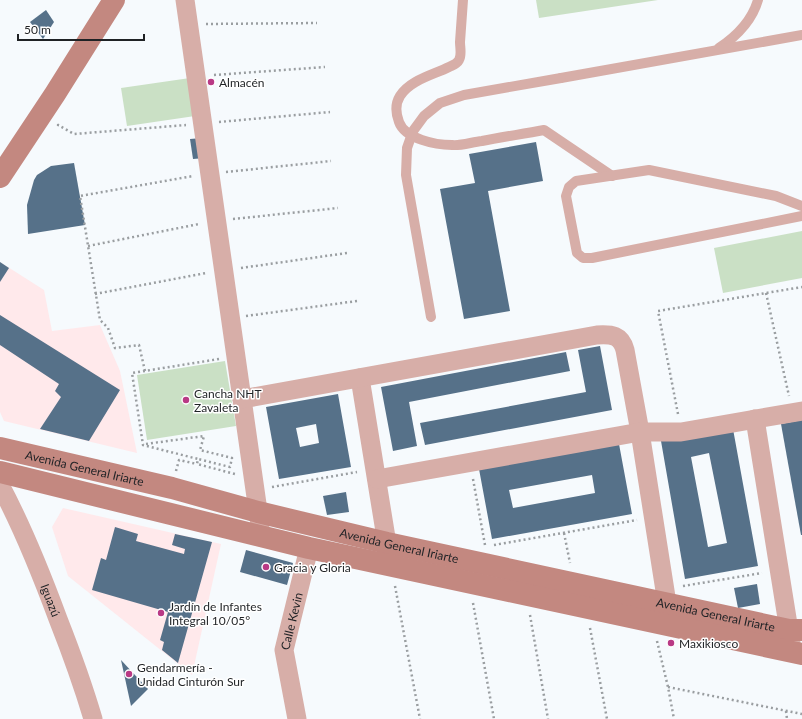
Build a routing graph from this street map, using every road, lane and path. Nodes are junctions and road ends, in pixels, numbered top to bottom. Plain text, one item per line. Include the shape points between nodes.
1 (114, 0) edge
2 (185, 0) edge
3 (463, 0) edge
4 (758, 0) edge
5 (317, 23) dead end
6 (188, 25) junction
7 (802, 35) edge
8 (717, 50) junction
9 (325, 67) dead end
10 (196, 76) junction
11 (330, 112) dead end
12 (61, 120) dead end
13 (202, 124) junction
14 (331, 161) dead end
15 (1, 171) edge
16 (209, 174) junction
17 (612, 176) junction
18 (802, 206) edge
19 (338, 208) dead end
20 (802, 216) edge
21 (216, 221) junction
22 (88, 246) junction
23 (347, 253) dead end
24 (223, 270) junction
25 (802, 287) edge
26 (766, 293) junction
27 (95, 294) junction
28 (357, 301) dead end
29 (432, 317) dead end
30 (230, 318) junction
31 (236, 356) junction
32 (145, 371) junction
33 (360, 378) junction
34 (242, 399) junction
35 (798, 412) edge
36 (755, 419) junction
37 (640, 432) junction
38 (681, 432) junction
39 (143, 445) junction
40 (0, 448) edge
41 (198, 459) junction
42 (179, 460) dead end
43 (470, 463) junction
44 (197, 464) junction
45 (0, 472) edge
46 (376, 474) junction
47 (253, 479) junction
48 (0, 485) edge
49 (258, 512) junction
50 (653, 517) junction
51 (564, 533) junction
52 (262, 536) junction
53 (387, 543) junction
54 (308, 548) junction
55 (487, 556) junction
56 (391, 566) junction
57 (779, 570) junction
58 (470, 583) junction
59 (574, 584) junction
60 (527, 595) junction
61 (665, 596) junction
62 (586, 608) junction
63 (661, 624) junction
64 (795, 630) edge
65 (797, 653) edge
66 (668, 687) junction
67 (786, 711) junction
68 (802, 714) edge
69 (93, 719) edge
70 (297, 719) edge
71 (420, 719) edge
72 (494, 719) edge
73 (548, 719) edge
74 (607, 719) edge
75 (674, 719) edge
76 (787, 719) edge

1 - 15 main road via 55,94
2 - 6 street
3 - 17 lane via 459,61 405,90 396,108 399,124 418,139 453,146 544,130
4 - 8 lane via 744,27
5 - 6 path
6 - 10 street
7 - 8 lane
8 - 29 lane, bridge via 464,95 440,103 424,116 413,131 407,148 406,175
9 - 10 path
10 - 13 street
11 - 13 path
12 - 13 path via 58,126 74,134
13 - 16 street
14 - 16 path
16 - 21 street
16 - 22 path via 80,196
17 - 18 lane via 649,170 776,196
17 - 20 lane via 576,181 569,187 566,196 577,253 583,258
19 - 21 path
21 - 22 path
21 - 24 street
22 - 27 path
23 - 24 path
24 - 27 path
24 - 30 street
25 - 26 path
26 - 35 path
26 - 38 path via 658,311
27 - 32 path via 100,320 108,328 115,348 139,346
28 - 30 path
30 - 31 street
31 - 32 path
31 - 34 street
32 - 39 path via 132,372
33 - 34 street
33 - 37 street via 597,335 613,335 623,345
33 - 46 street
34 - 47 street
35 - 36 street
36 - 38 street
36 - 57 street
37 - 38 street
37 - 43 street
37 - 50 street
39 - 41 path
39 - 41 path via 204,436 200,450 232,458 230,467
40 - 49 main road, Avenida General Iriarte via 172,488
41 - 44 path
42 - 44 path
43 - 46 street
43 - 55 path
44 - 47 path
45 - 52 main road, Avenida General Iriarte
46 - 47 path via 268,488
46 - 53 street
47 - 49 street
48 - 69 street, Iguazú via 38,566
49 - 52 street
49 - 53 main road, Avenida General Iriarte
50 - 51 path
50 - 61 street
51 - 55 path
51 - 59 path
52 - 54 main road, Avenida General Iriarte
53 - 55 main road, Avenida General Iriarte
53 - 56 street
54 - 56 main road, Avenida General Iriarte
54 - 70 street, Calle Kevin via 284,650
55 - 59 main road, Avenida General Iriarte
56 - 58 main road, Avenida General Iriarte
56 - 71 path
57 - 61 path
57 - 64 street
58 - 60 main road, Avenida General Iriarte
58 - 72 path
59 - 61 main road, Avenida General Iriarte
60 - 62 main road, Avenida General Iriarte
60 - 73 path
61 - 63 street
61 - 64 main road, Avenida General Iriarte
62 - 63 main road, Avenida General Iriarte
62 - 74 path
63 - 65 main road, Avenida General Iriarte
63 - 66 path
64 - 65 street
66 - 67 path
66 - 75 path
67 - 68 path
67 - 76 path

